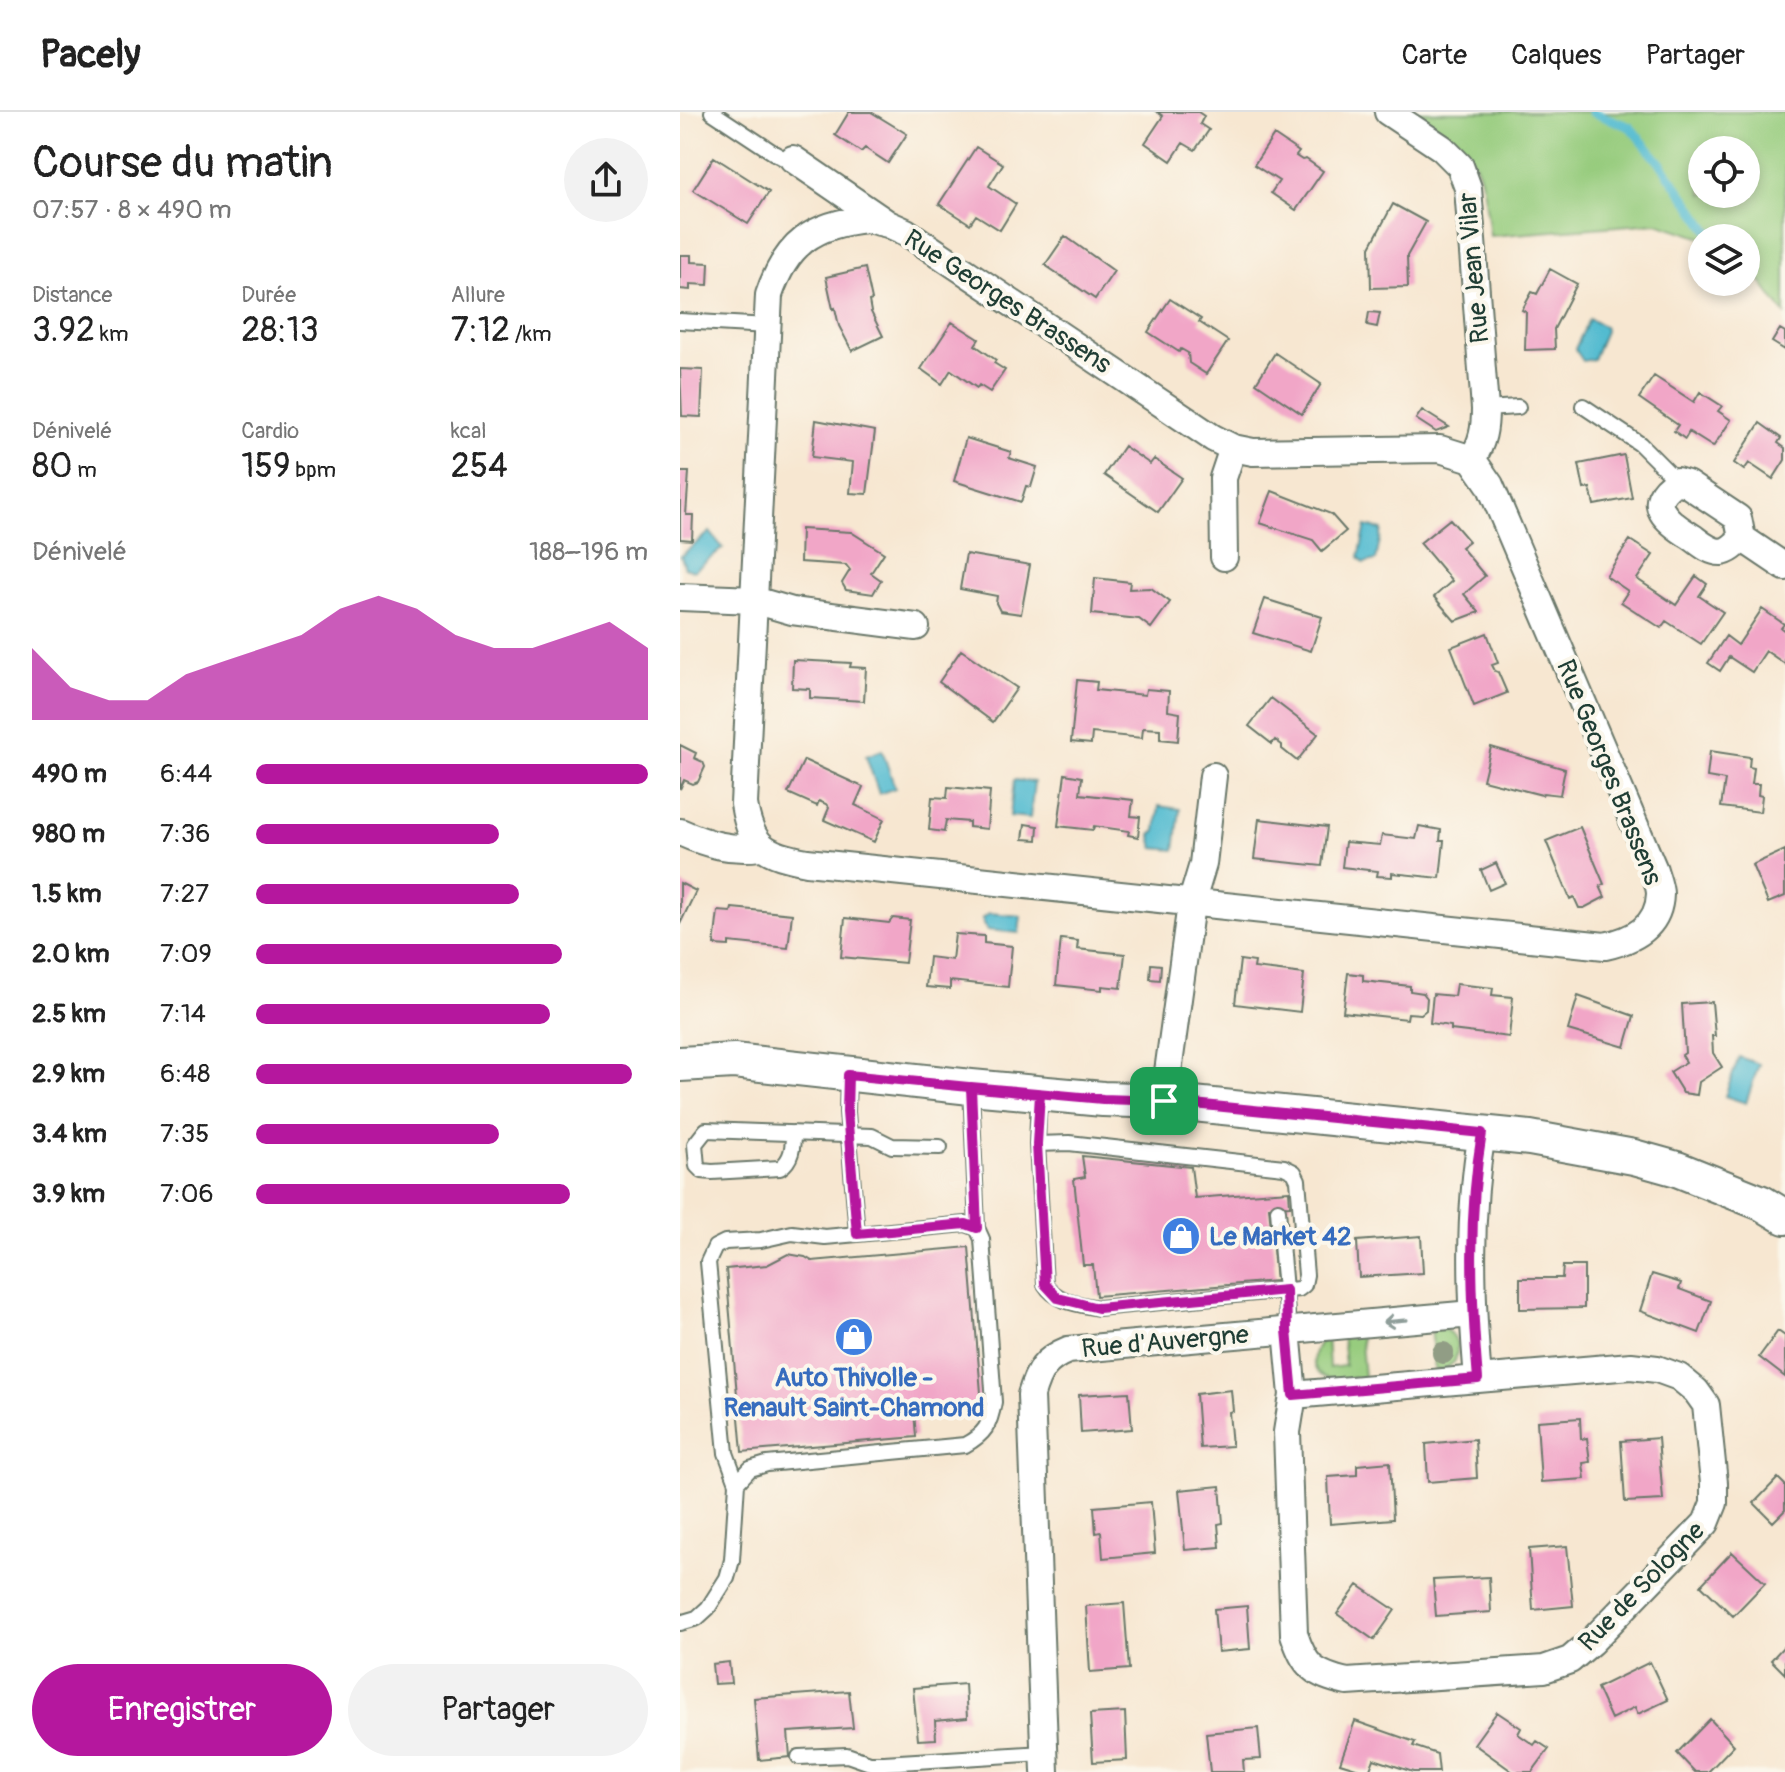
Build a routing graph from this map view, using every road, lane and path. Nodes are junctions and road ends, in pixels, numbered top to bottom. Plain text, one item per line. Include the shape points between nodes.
1 (712, 112) edge
2 (1388, 112) edge
3 (793, 159) joint
4 (888, 224) junction
5 (680, 321) edge
6 (768, 326) junction
7 (1583, 406) dead end
8 (1518, 407) dead end
9 (1485, 409) junction
10 (1233, 448) junction
11 (1472, 459) junction
12 (1677, 481) junction
13 (1742, 538) junction
14 (1224, 557) dead end
15 (1785, 567) edge
16 (680, 597) edge
17 (754, 600) junction
18 (916, 627) dead end
19 (1213, 776) dead end
20 (680, 832) edge
21 (760, 847) junction
22 (1191, 904) junction
23 (680, 1039) edge
24 (734, 1061) junction
25 (680, 1064) edge
26 (848, 1075) junction
27 (971, 1087) junction
28 (1040, 1094) junction
29 (1164, 1101) junction
30 (793, 1133) junction
31 (1482, 1133) junction
32 (849, 1135) junction
33 (1037, 1144) junction
34 (940, 1147) dead end
35 (1278, 1210) dead end
36 (1785, 1217) edge
37 (977, 1228) junction
38 (857, 1234) junction
39 (1286, 1290) junction
40 (1472, 1314) junction
41 (1287, 1330) junction
42 (1478, 1379) junction
43 (1293, 1395) junction
44 (737, 1483) junction
45 (680, 1623) edge
46 (799, 1757) dead end
47 (1044, 1762) edge

1 - 3 lane via 774,153
2 - 9 street, Rue Jean Vilar via 1442,148 1460,166 1468,188
3 - 4 street
4 - 6 street, Rue Georges Brassens via 841,221 796,246 778,268 769,295
4 - 10 street, Rue Georges Brassens
5 - 6 lane
6 - 17 street, Rue Georges Brassens
7 - 12 lane via 1640,444
8 - 9 lane
9 - 11 street, Rue Jean Vilar via 1485,429
10 - 11 street, Rue Georges Brassens via 1440,449
10 - 14 street via 1223,478
11 - 22 street, Rue Georges Brassens via 1490,485 1654,870 1660,894 1646,928 1630,940 1605,946
12 - 13 street via 1738,518
12 - 13 street via 1660,502 1667,520 1711,550 1732,548
13 - 15 street
16 - 17 street
17 - 18 street via 792,611
17 - 21 street, Rue Georges Brassens via 744,804 748,828
19 - 22 street via 1203,864
20 - 21 street via 717,846
21 - 22 street, Rue Georges Brassens via 807,862
22 - 29 street
23 - 24 street
24 - 25 street
24 - 26 street
26 - 27 street
26 - 32 lane
27 - 28 street
27 - 37 lane
28 - 29 street
28 - 33 lane
29 - 31 street
30 - 30 lane via 706,1130 695,1144 697,1166 712,1172 780,1168 792,1153
30 - 32 lane
31 - 36 street via 1634,1157 1718,1184
31 - 40 street via 1473,1203
32 - 34 lane via 872,1136 892,1146
32 - 38 lane
33 - 39 lane via 1045,1284 1058,1298 1098,1308
33 - 39 lane via 1085,1145 1294,1172 1306,1275 1299,1289
35 - 39 lane
37 - 38 lane via 966,1224
37 - 44 lane via 994,1402 990,1424 981,1436 965,1445 767,1464 750,1469
38 - 44 lane via 792,1233 715,1247 708,1262 726,1453
39 - 41 lane
40 -> 41 street, Rue d'Auvergne
40 - 42 street
41 - 43 street, Rue de Sologne
41 - 47 street, Rue d'Auvergne via 1068,1350 1051,1357 1038,1373 1031,1395
42 - 43 street, Rue de Sologne
42 - 43 street, Rue de Sologne via 1631,1366 1679,1377 1706,1405 1714,1503 1706,1523 1591,1642 1570,1660 1544,1669 1347,1682 1323,1676 1302,1658 1293,1618 1287,1432
44 - 45 lane via 727,1578 708,1608
46 - 47 lane via 847,1755 870,1763

